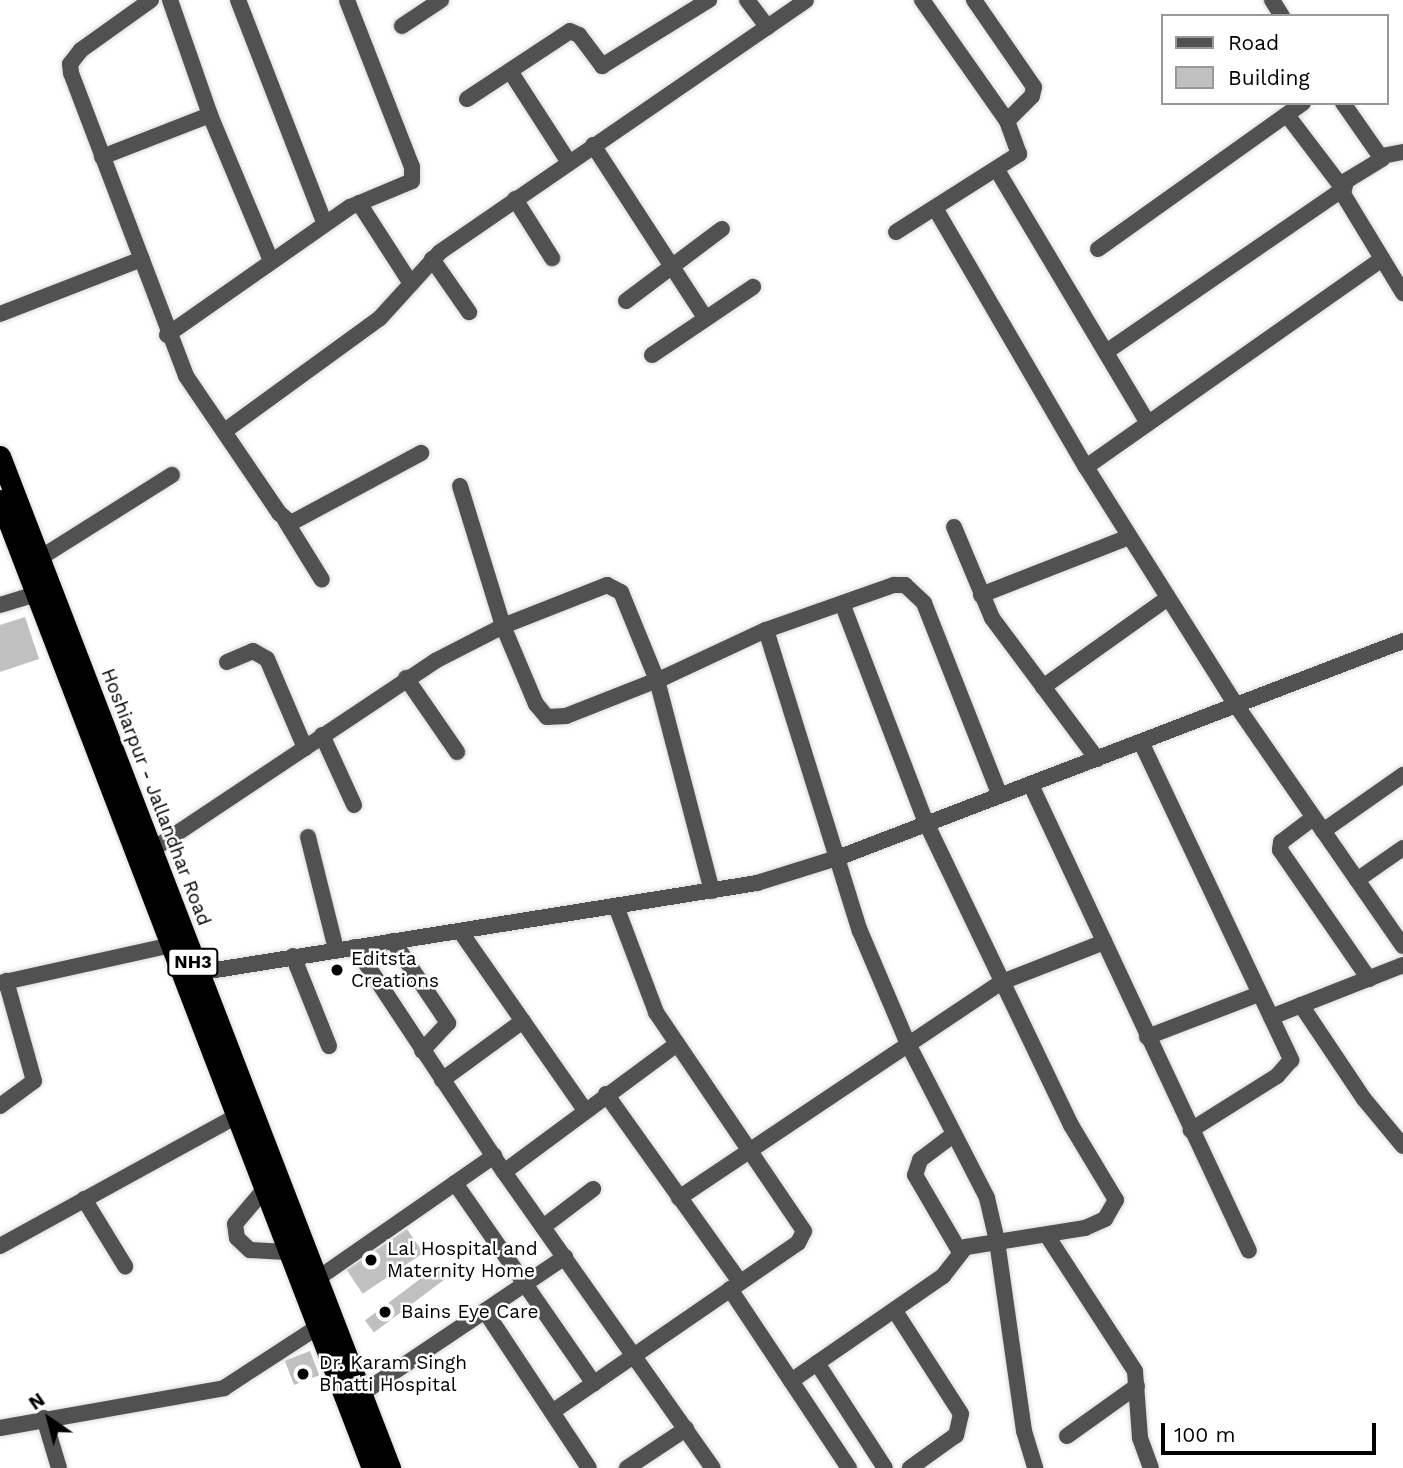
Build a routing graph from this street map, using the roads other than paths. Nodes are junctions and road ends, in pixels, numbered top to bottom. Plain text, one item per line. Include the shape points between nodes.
1 (151, 0) edge
2 (170, 0) edge
3 (238, 0) edge
4 (347, 0) edge
5 (441, 0) edge
6 (709, 0) edge
7 (747, 0) edge
8 (806, 0) edge
9 (922, 0) edge
10 (974, 0) edge
11 (402, 26) dead end
12 (767, 27) junction
13 (510, 71) junction
14 (467, 99) dead end
15 (1300, 105) edge
16 (1344, 105) edge
17 (210, 115) junction
18 (1287, 115) junction
19 (1007, 121) junction
20 (593, 145) junction
21 (1403, 152) edge
22 (1382, 156) junction
23 (102, 157) junction
24 (568, 162) junction
25 (997, 170) junction
26 (1341, 188) junction
27 (515, 199) junction
28 (359, 203) junction
29 (935, 208) junction
30 (325, 224) junction
31 (722, 229) dead end
32 (896, 232) dead end
33 (1098, 249) dead end
34 (552, 258) dead end
35 (142, 259) junction
36 (432, 259) junction
37 (1382, 259) junction
38 (271, 261) junction
39 (671, 266) junction
40 (410, 282) junction
41 (753, 287) dead end
42 (1403, 293) edge
43 (626, 301) dead end
44 (469, 312) dead end
45 (0, 314) edge
46 (706, 318) junction
47 (167, 335) junction
48 (1106, 352) junction
49 (652, 355) dead end
50 (1148, 424) junction
51 (226, 430) junction
52 (421, 453) dead end
53 (0, 456) edge
54 (1086, 467) junction
55 (172, 475) dead end
56 (460, 486) dead end
57 (0, 500) edge
58 (285, 520) junction
59 (954, 527) dead end
60 (1129, 537) junction
61 (40, 558) junction
62 (322, 580) dead end
63 (37, 594) junction
64 (981, 595) junction
65 (1168, 598) junction
66 (842, 603) junction
67 (0, 605) edge
68 (503, 626) junction
69 (766, 630) junction
70 (1403, 641) edge
71 (227, 662) dead end
72 (407, 678) junction
73 (657, 680) junction
74 (1043, 687) junction
75 (1236, 705) junction
76 (322, 735) junction
77 (1142, 742) junction
78 (305, 748) junction
79 (457, 752) dead end
80 (1097, 759) junction
81 (1403, 775) edge
82 (1031, 785) junction
83 (1000, 796) junction
84 (354, 806) dead end
85 (926, 823) junction
86 (1318, 825) junction
87 (307, 837) dead end
88 (1403, 848) edge
89 (152, 850) junction
90 (840, 857) junction
91 (1357, 880) junction
92 (712, 891) junction
93 (616, 906) junction
94 (460, 930) junction
95 (393, 941) junction
96 (1104, 942) junction
97 (177, 943) junction
98 (1403, 946) edge
99 (355, 947) junction
100 (336, 949) junction
101 (293, 956) junction
102 (1403, 965) edge
103 (197, 973) junction
104 (1369, 979) junction
105 (3, 982) edge
106 (1002, 982) junction
107 (1259, 994) junction
108 (201, 1005) junction
109 (1301, 1005) junction
110 (1270, 1017) junction
111 (523, 1021) junction
112 (1147, 1037) junction
113 (677, 1044) junction
114 (908, 1044) junction
115 (329, 1046) dead end
116 (422, 1051) junction
117 (442, 1080) junction
118 (606, 1094) junction
119 (0, 1106) edge
120 (584, 1109) junction
121 (235, 1117) junction
122 (1191, 1130) junction
123 (953, 1135) junction
124 (1403, 1146) edge
125 (751, 1151) junction
126 (494, 1156) junction
127 (504, 1172) junction
128 (455, 1184) junction
129 (593, 1189) dead end
130 (263, 1191) junction
131 (679, 1198) junction
132 (84, 1199) junction
133 (543, 1227) junction
134 (1048, 1237) junction
135 (997, 1241) junction
136 (0, 1246) edge
137 (1249, 1251) dead end
138 (287, 1252) junction
139 (960, 1252) junction
140 (565, 1257) junction
141 (125, 1266) dead end
142 (317, 1279) junction
143 (526, 1284) junction
144 (735, 1286) junction
145 (485, 1311) junction
146 (895, 1311) junction
147 (316, 1328) junction
148 (635, 1357) junction
149 (817, 1363) junction
150 (791, 1381) junction
151 (594, 1384) junction
152 (1137, 1386) junction
153 (361, 1394) junction
154 (552, 1412) junction
155 (44, 1419) junction
156 (0, 1428) edge
157 (686, 1429) junction
158 (1067, 1436) dead end
159 (59, 1468) edge
160 (372, 1468) edge
161 (390, 1468) edge
162 (589, 1468) edge
163 (627, 1468) edge
164 (713, 1468) edge
165 (849, 1468) edge
166 (885, 1468) edge
167 (910, 1468) edge
168 (1034, 1468) edge
169 (1151, 1468) edge

1 - 23 street via 81,50 70,64
2 - 17 street
3 - 30 street
4 - 28 street via 414,175 407,185
5 - 11 street
6 - 13 street via 607,65 598,65 579,35 570,32
7 - 12 street
8 - 12 street
9 - 19 street
10 - 19 street via 1034,87 1032,96
12 - 20 street
13 - 14 street
13 - 24 street
15 - 18 street
16 - 22 street
17 - 23 street
17 - 38 street
18 - 26 street
18 - 33 street
19 - 25 street via 1019,154
20 - 24 street
20 - 39 street
21 - 22 street
22 - 26 street via 1381,162
23 - 35 street
24 - 27 street
25 - 29 street
25 - 48 street
26 - 37 street
26 - 48 street
27 - 34 street
27 - 36 street
28 - 30 street
28 - 40 street
29 - 32 street
29 - 54 street
30 - 38 street
31 - 39 street
35 - 45 street
35 - 47 street
36 - 40 street
36 - 44 street
37 - 42 street
37 - 50 street
38 - 47 street
39 - 43 street
39 - 46 street
40 - 51 street via 380,318
41 - 46 street
46 - 49 street
47 - 51 street via 186,376
48 - 50 street
50 - 54 street
51 - 58 street
52 - 58 street via 295,521
53 - 61 highway, Hoshiarpur - Jallandhar Road / NH3
54 - 60 street
55 - 61 street
56 - 68 street
57 - 63 highway, Hoshiarpur - Jallandhar Road / NH3
58 - 62 street
59 - 64 street
60 - 64 street
60 - 65 street
61 - 89 highway, Hoshiarpur - Jallandhar Road / NH3
63 - 67 street
63 - 97 highway, Hoshiarpur - Jallandhar Road / NH3
64 - 74 street
65 - 74 street
65 - 75 street
66 - 69 street
66 - 83 street via 894,585 914,590 928,613
66 - 85 street
68 - 72 street
68 - 73 street via 536,704 547,717 566,716
68 - 73 street via 598,587 615,587
69 - 73 street
69 - 90 street
70 - 75 street
71 - 78 street via 253,651 267,659
72 - 76 street
72 - 79 street
73 - 92 street
74 - 80 street
75 - 77 street
75 - 86 street
76 - 78 street
76 - 84 street
77 - 80 street
77 - 107 street
78 - 89 street
80 - 82 street
81 - 86 street
82 - 83 street
82 - 96 street
83 - 85 street
85 - 90 street
85 - 106 street
86 - 91 street
86 - 104 street via 1281,842 1280,850
87 - 100 street
88 - 91 street
89 - 97 highway, Hoshiarpur - Jallandhar Road / NH3
90 - 92 street via 757,883
90 - 114 street via 860,931
91 - 98 street
92 - 93 street
93 - 94 street
93 - 113 street via 649,998
94 - 95 street
94 - 111 street
95 - 99 street
95 - 116 street via 448,1023
96 - 106 street
96 - 112 street
97 - 103 highway, Hoshiarpur - Jallandhar Road / NH3
97 - 105 street
97 - 108 highway, Hoshiarpur - Jallandhar Road / NH3
99 - 100 street
99 - 116 street
100 - 101 street
101 - 103 street
101 - 115 street
102 - 104 street
103 - 108 highway, Hoshiarpur - Jallandhar Road / NH3
104 - 109 street
105 - 119 street via 34,1081
106 - 114 street
106 - 134 street via 1070,1125 1116,1200 1105,1219
107 - 110 street
107 - 112 street
108 - 121 highway, Hoshiarpur - Jallandhar Road / NH3
108 - 142 highway, Hoshiarpur - Jallandhar Road / NH3
109 - 110 street
109 - 124 street via 1364,1099
110 - 122 street via 1290,1053 1288,1066
111 - 117 street
111 - 120 street
112 - 122 street
113 - 118 street
113 - 125 street
114 - 123 street
114 - 125 street
116 - 117 street
117 - 126 street
118 - 120 street
118 - 131 street
120 - 127 street
121 - 130 highway, Hoshiarpur - Jallandhar Road / NH3
121 - 132 street
122 - 137 street
123 - 135 street via 987,1198
123 - 139 street via 919,1160 915,1175
125 - 131 street
125 - 144 street via 804,1231 798,1243
126 - 127 street
126 - 128 street
127 - 133 street
128 - 142 street
128 - 143 street
129 - 133 street
130 - 138 highway, Hoshiarpur - Jallandhar Road / NH3
130 - 138 street via 235,1224 237,1238 250,1250
131 - 144 street
132 - 136 street
132 - 141 street
133 - 140 street
134 - 135 street
134 - 152 street via 1122,1348 1135,1371
135 - 139 street
135 - 168 street via 1024,1431
138 - 147 highway, Hoshiarpur - Jallandhar Road / NH3
139 - 146 street via 943,1276
140 - 143 street
140 - 148 street
142 - 153 highway, Hoshiarpur - Jallandhar Road / NH3
143 - 145 street
143 - 151 street
144 - 148 street
144 - 150 street
145 - 153 street
145 - 154 street
146 - 149 street
146 - 167 street via 961,1414 956,1435
147 - 155 street via 224,1388
147 - 160 highway, Hoshiarpur - Jallandhar Road / NH3
148 - 151 street
148 - 157 street
149 - 150 street
149 - 166 street
150 - 165 street
151 - 154 street
152 - 158 street
152 - 169 street via 1139,1431
153 - 161 highway, Hoshiarpur - Jallandhar Road / NH3
154 - 162 street
155 - 156 street
155 - 159 street
157 - 163 street
157 - 164 street

